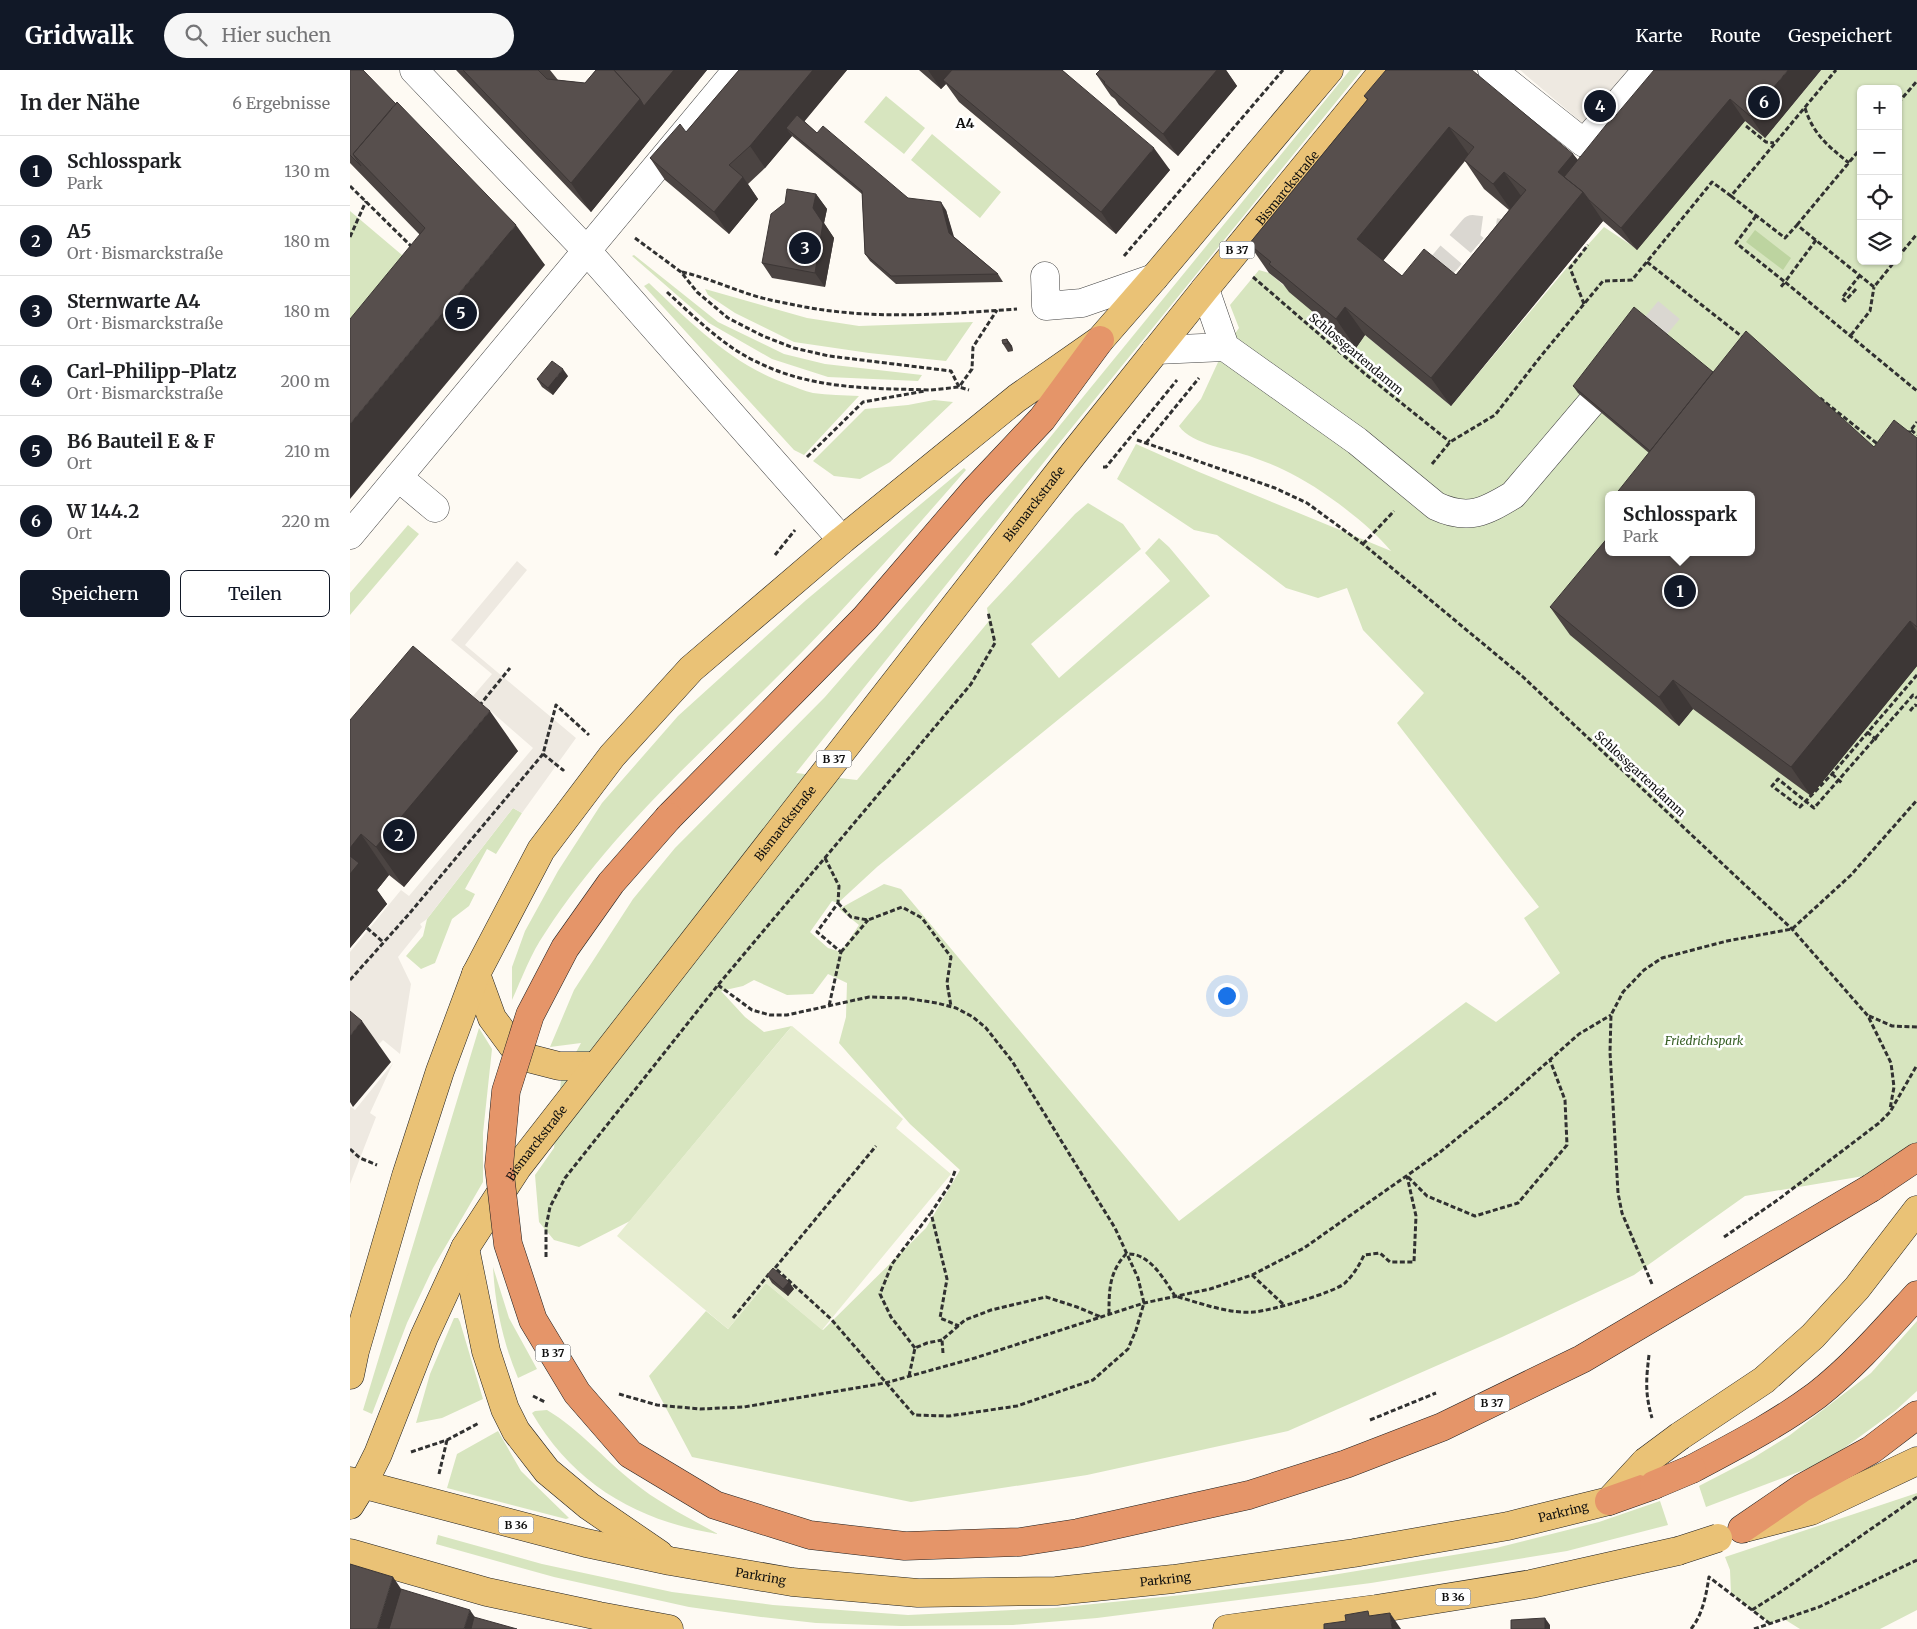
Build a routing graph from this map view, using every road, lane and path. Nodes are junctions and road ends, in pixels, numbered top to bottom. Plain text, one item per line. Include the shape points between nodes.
1 (414, 70) edge
2 (737, 70) edge
3 (1283, 70) edge
4 (1329, 70) edge
5 (1384, 70) edge
6 (1492, 70) edge
7 (1647, 70) edge
8 (1836, 70) edge
9 (1917, 81) edge
10 (1902, 98) edge
11 (1804, 108) junction
12 (1746, 126) edge
13 (1775, 144) junction
14 (1857, 153) edge
15 (1849, 163) junction
16 (350, 186) edge
17 (1731, 196) junction
18 (366, 201) junction
19 (1756, 216) junction
20 (613, 220) junction
21 (1797, 224) junction
22 (1917, 234) edge
23 (350, 237) edge
24 (1816, 240) junction
25 (1588, 245) dead end
26 (587, 251) junction
27 (1902, 252) edge
28 (418, 253) edge
29 (1122, 258) dead end
30 (1647, 262) junction
31 (1892, 265) edge
32 (681, 272) junction
33 (1860, 275) junction
34 (1045, 276) dead end
35 (1253, 277) edge
36 (1154, 278) junction
37 (1785, 282) junction
38 (661, 287) dead end
39 (1874, 287) junction
40 (1780, 288) dead end
41 (1856, 288) dead end
42 (1205, 289) junction
43 (1584, 304) junction
44 (1046, 306) junction
45 (997, 310) junction
46 (1851, 335) junction
47 (1100, 340) junction
48 (1750, 343) edge
49 (1225, 347) junction
50 (1156, 350) junction
51 (1629, 358) edge
52 (1183, 373) dead end
53 (959, 387) junction
54 (933, 390) junction
55 (969, 390) dead end
56 (1917, 391) edge
57 (1818, 397) edge
58 (1917, 422) edge
59 (1911, 430) junction
60 (1917, 435) edge
61 (1906, 436) edge
62 (1137, 440) dead end
63 (1450, 442) junction
64 (1146, 443) junction
65 (1884, 449) edge
66 (803, 460) dead end
67 (1432, 465) dead end
68 (1098, 466) dead end
69 (398, 478) junction
70 (1413, 488) junction
71 (435, 508) dead end
72 (350, 535) edge
73 (842, 540) junction
74 (1364, 544) junction
75 (987, 608) dead end
76 (510, 668) dead end
77 (1917, 675) edge
78 (1917, 698) edge
79 (1917, 706) edge
80 (1910, 711) dead end
81 (473, 714) edge
82 (1867, 732) junction
83 (1878, 741) dead end
84 (612, 756) junction
85 (1832, 774) junction
86 (1842, 783) dead end
87 (1917, 800) edge
88 (825, 858) junction
89 (838, 903) junction
90 (868, 920) junction
91 (367, 928) dead end
92 (1792, 929) junction
93 (383, 942) junction
94 (841, 952) junction
95 (476, 974) junction
96 (350, 980) edge
97 (718, 985) junction
98 (829, 1006) junction
99 (951, 1006) junction
100 (1611, 1015) junction
101 (1868, 1016) junction
102 (1917, 1027) edge
103 (1550, 1060) junction
104 (1917, 1065) edge
105 (595, 1066) junction
106 (1890, 1112) junction
107 (876, 1146) dead end
108 (1917, 1157) edge
109 (955, 1171) dead end
110 (1406, 1176) junction
111 (1779, 1199) dead end
112 (1917, 1210) edge
113 (931, 1213) junction
114 (466, 1248) junction
115 (1126, 1254) junction
116 (547, 1262) dead end
117 (774, 1268) junction
118 (1252, 1275) junction
119 (1653, 1286) dead end
120 (1176, 1296) junction
121 (1917, 1296) edge
122 (1144, 1303) junction
123 (1285, 1306) junction
124 (1109, 1314) junction
125 (1101, 1317) junction
126 (733, 1318) dead end
127 (959, 1326) junction
128 (942, 1340) junction
129 (915, 1348) junction
130 (942, 1353) dead end
131 (1650, 1354) dead end
132 (352, 1360) edge
133 (909, 1376) junction
134 (884, 1382) junction
135 (1444, 1391) dead end
136 (612, 1392) dead end
137 (548, 1403) dead end
138 (505, 1409) junction
139 (1917, 1415) edge
140 (1364, 1422) dead end
141 (1654, 1426) dead end
142 (382, 1445) junction
143 (1917, 1461) edge
144 (1650, 1474) junction
145 (354, 1490) edge
146 (1917, 1497) edge
147 (1608, 1501) joint
148 (1730, 1534) junction
149 (350, 1554) edge
150 (1917, 1560) edge
151 (670, 1562) junction
152 (1752, 1610) junction
153 (1770, 1623) junction
154 (1284, 1625) edge
155 (656, 1628) edge
156 (1226, 1629) edge
157 (1691, 1629) edge
158 (1754, 1629) edge

1 - 26 street
2 - 20 street
3 - 29 path
4 - 36 main road, B 37
5 - 42 main road, Bismarckstraße / B 37
6 - 7 street via 1580,154
8 - 11 path
9 - 10 path
11 - 13 path
11 - 15 path via 1823,142
12 - 13 path via 1766,142
13 - 17 path
14 - 15 path
15 - 21 path
16 - 18 path
17 - 19 path
17 - 30 path via 1712,182
18 - 23 path
18 - 28 path
19 - 21 path via 1785,238
19 - 37 path via 1736,243
20 - 26 street
20 - 32 path
21 - 24 path
22 - 27 path
24 - 33 path
24 - 37 path
25 - 43 path via 1570,268
26 - 69 street
26 - 73 street
30 - 43 path via 1632,280 1603,281
30 - 48 path
31 - 39 path
32 - 45 path via 748,294 858,314 898,316
32 - 53 path via 697,292 728,318 763,336 829,356 951,371
33 - 39 path
33 - 41 path via 1842,298 1846,301
34 - 44 street
35 - 63 path, Schlossgartendamm
36 - 44 street via 1082,302
36 - 47 main road, B 37
37 - 40 path
37 - 46 path
38 - 54 path via 717,336 775,370 814,382 850,388
39 - 46 path via 1870,311
42 - 49 street
42 - 50 main road, Bismarckstraße / B 37
43 - 63 path via 1495,415
44 - 45 path
45 - 53 path via 973,347 972,368
46 - 56 path
47 - 73 main road via 1017,398
47 - 108 highway, B 37, bridge via 1042,419 975,490 865,618 670,817 610,883 565,948 530,1015 506,1091 499,1166 508,1244 533,1320 577,1393 630,1454 715,1506 810,1535 905,1546 1020,1542 1078,1533 1240,1497 1346,1464 1442,1427 1582,1359 1871,1188
49 - 50 street
49 - 64 path
49 - 70 street via 1357,441
50 - 105 main road, Bismarckstraße / B 37
51 - 70 street via 1513,495 1492,508 1470,514 1451,513
52 - 68 path via 1106,467
53 - 54 path
53 - 55 path
54 - 66 path via 863,402
57 - 65 path
58 - 59 path
59 - 60 path
59 - 61 path
62 - 64 path, Schlossgartendamm
63 - 67 path
64 - 74 path, Schlossgartendamm via 1275,488 1307,503
69 - 71 street
69 - 72 street
70 - 74 path
73 - 84 main road via 691,669
74 - 92 path, Schlossgartendamm via 1522,676
75 - 88 path via 995,643 971,684
76 - 81 path
77 - 82 path
78 - 85 path via 1913,695 1814,808 1806,802 1799,796 1792,790 1778,778 1772,786 1800,807 1806,800
79 - 80 path
82 - 83 path, bridge
82 - 85 path
84 - 93 path via 556,705 543,754
84 - 95 main road via 541,850
85 - 86 path, bridge
87 - 92 path via 1851,875
88 - 89 path via 839,886
88 - 97 path
89 - 90 path via 851,917
89 - 94 path via 818,932
90 - 94 path
90 - 99 path via 902,906 922,918 951,957 947,983
91 - 93 path
92 - 100 path via 1662,958 1644,970 1622,992
92 - 101 path, Schlossgartendamm
93 - 96 path
94 - 98 path
95 - 105 main road via 492,1018 520,1056 559,1066
95 - 132 main road via 406,1176
97 - 98 path via 752,1010 770,1015 787,1015
97 - 116 path via 565,1178 550,1207 546,1226
98 - 99 path via 869,997 904,998
99 - 115 path via 986,1028 1012,1061 1115,1228
100 - 103 path via 1579,1034
100 - 119 path via 1618,1192 1622,1213
101 - 102 path via 1892,1026
101 - 106 path, Schlossgartendamm via 1891,1063 1894,1087
103 - 110 path via 1446,1148
103 - 110 path via 1566,1100 1566,1145 1518,1203 1474,1216 1427,1196
104 - 106 path
105 - 114 main road, Bismarckstraße / B 37 via 517,1168
106 - 111 path
107 - 117 path
109 - 113 path
110 - 118 path via 1304,1248
110 - 123 path via 1416,1216 1414,1262 1390,1262 1380,1253 1364,1256 1357,1270 1343,1285
112 - 144 main road, bridge via 1857,1288 1813,1336 1764,1380 1680,1436
113 - 127 path via 947,1279 940,1318
113 - 129 path via 892,1264 880,1294 891,1317
114 - 138 main road via 486,1351
114 - 142 main road, Bismarckstraße via 424,1337
115 - 120 path via 1133,1253 1148,1260
115 - 122 path via 1138,1278
115 - 124 path via 1117,1265 1108,1288
117 - 126 path
117 - 134 path via 831,1319
118 - 120 path
118 - 123 path
120 - 122 path
120 - 123 path via 1235,1311 1254,1312
121 - 144 highway, Parkring, bridge via 1871,1346 1817,1394 1769,1427 1692,1469
122 - 124 path
122 - 134 path via 1128,1349 1093,1380 1016,1406 949,1416 914,1415
124 - 125 path
125 - 127 path via 1046,1297 991,1310 965,1320
125 - 133 path
127 - 128 path
128 - 129 path
128 - 130 path
129 - 133 path
131 - 141 path via 1645,1384
133 - 134 path
134 - 136 path via 744,1406 700,1410 657,1405
135 - 140 path
137 - 138 path via 532,1395
138 - 142 path via 447,1440 410,1452
138 - 151 main road via 516,1431 546,1471 589,1506
139 - 148 highway via 1871,1450 1802,1488
142 - 145 main road, Bismarckstraße
143 - 148 main road, B 36 via 1811,1511
144 - 147 highway, Parkring
145 - 151 main road, Parkring / B 36
146 - 152 path
147 - 151 main road, Parkring via 1508,1526 1354,1553 1173,1579 1056,1590 918,1593 792,1582
148 - 154 main road, B 36, bridge via 1678,1551 1531,1584
149 - 155 main road via 487,1592
150 - 153 path via 1818,1606
152 - 153 path
152 - 157 path via 1709,1577 1706,1599
153 - 158 path
154 - 156 main road, B 36

